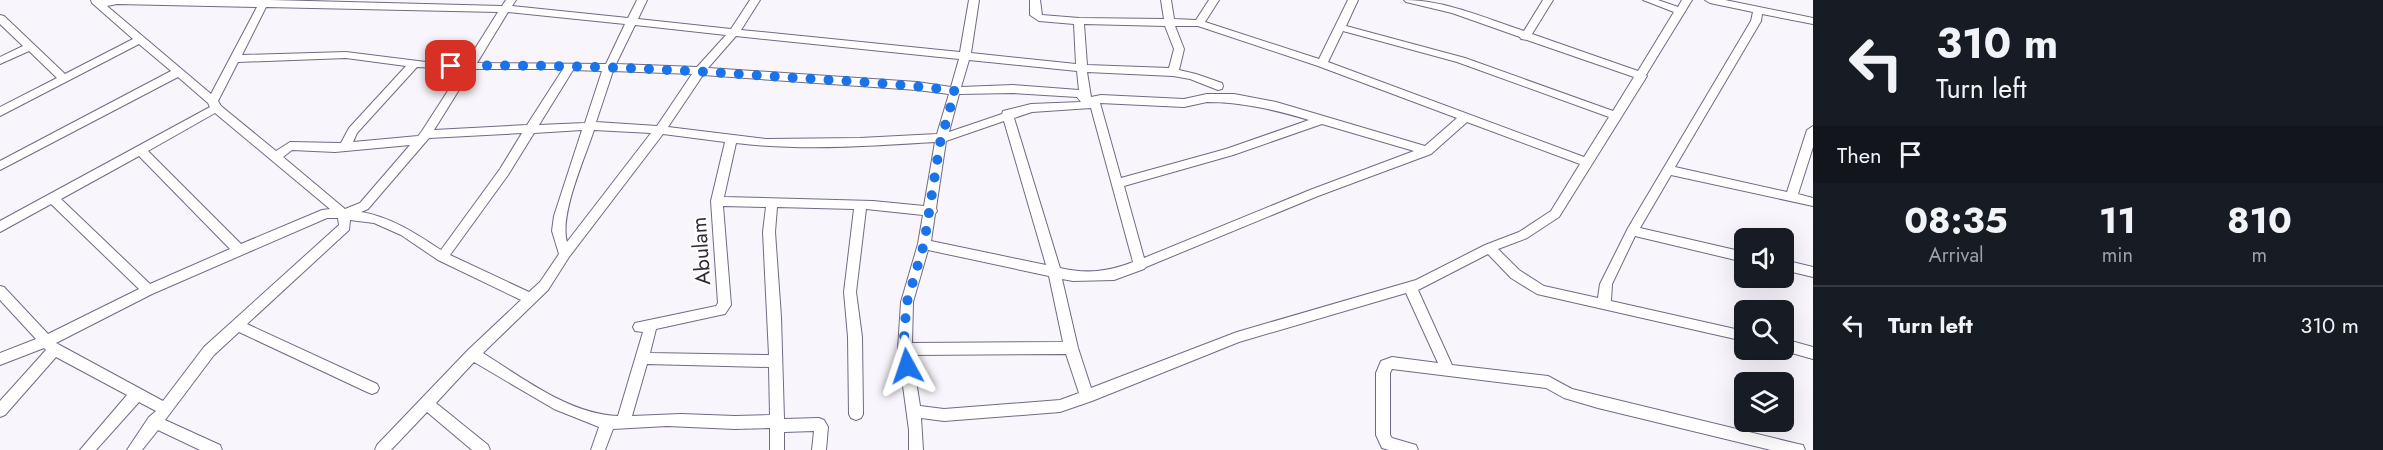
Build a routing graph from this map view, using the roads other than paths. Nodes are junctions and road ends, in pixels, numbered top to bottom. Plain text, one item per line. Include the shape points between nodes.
1 (642, 0) edge
2 (755, 0) edge
3 (974, 0) edge
4 (1035, 0) edge
5 (1166, 0) edge
6 (1214, 0) edge
7 (1353, 0) edge
8 (1409, 0) edge
9 (1648, 0) edge
10 (1710, 0) edge
11 (1543, 1) edge
12 (97, 2) edge
13 (264, 2) edge
14 (344, 3) edge
15 (507, 5) edge
16 (1683, 5) edge
17 (1758, 10) junction
18 (0, 18) edge
19 (632, 21) junction
20 (1079, 21) junction
21 (1813, 21) edge
22 (1169, 22) junction
23 (1199, 23) junction
24 (1339, 27) junction
25 (735, 31) junction
26 (1525, 37) junction
27 (139, 40) junction
28 (31, 46) junction
29 (965, 56) junction
30 (235, 59) junction
31 (0, 61) edge
32 (414, 64) junction
33 (1322, 64) junction
34 (468, 66) junction
35 (570, 66) junction
36 (610, 67) junction
37 (1082, 68) junction
38 (700, 71) junction
39 (178, 72) junction
40 (1173, 72) junction
41 (1642, 76) junction
42 (64, 79) junction
43 (1218, 86) dead end
44 (955, 91) junction
45 (1089, 101) junction
46 (214, 104) junction
47 (0, 112) edge
48 (1007, 114) junction
49 (1614, 115) junction
50 (1466, 117) junction
51 (1323, 120) junction
52 (530, 128) junction
53 (590, 128) junction
54 (660, 130) junction
55 (1813, 130) edge
56 (423, 137) junction
57 (942, 138) junction
58 (731, 140) junction
59 (345, 147) junction
60 (140, 150) junction
61 (1427, 151) junction
62 (275, 158) junction
63 (1586, 162) junction
64 (0, 166) edge
65 (1668, 170) junction
66 (1116, 184) junction
67 (1791, 197) junction
68 (52, 198) junction
69 (717, 201) junction
70 (1813, 202) edge
71 (772, 203) junction
72 (860, 206) junction
73 (931, 211) junction
74 (344, 214) junction
75 (0, 227) edge
76 (1632, 231) junction
77 (924, 244) junction
78 (1489, 248) junction
79 (240, 251) junction
80 (565, 254) junction
81 (1734, 255) edge
82 (442, 257) junction
83 (1140, 266) junction
84 (1794, 267) edge
85 (1054, 270) junction
86 (1813, 272) edge
87 (1410, 287) junction
88 (148, 290) junction
89 (0, 291) edge
90 (531, 299) junction
91 (1604, 304) junction
92 (237, 325) junction
93 (1734, 334) edge
94 (51, 345) junction
95 (1071, 348) junction
96 (1794, 348) edge
97 (905, 349) junction
98 (1813, 353) edge
99 (473, 354) junction
100 (642, 358) junction
101 (0, 359) edge
102 (774, 361) junction
103 (1448, 370) junction
104 (372, 388) dead end
105 (136, 395) junction
106 (1087, 397) junction
107 (426, 403) junction
108 (164, 408) junction
109 (0, 411) edge
110 (913, 411) junction
111 (856, 414) dead end
112 (154, 421) junction
113 (624, 421) junction
114 (608, 423) junction
115 (777, 424) junction
116 (87, 450) edge
117 (134, 450) edge
118 (215, 450) edge
119 (382, 450) edge
120 (483, 450) edge
121 (598, 450) edge
122 (777, 450) edge
123 (819, 450) edge
124 (916, 450) edge
125 (1412, 450) edge
126 (1798, 450) edge

1 - 19 street
2 - 25 street
3 - 29 street
4 - 20 street via 1035,15 1039,18
5 - 22 street
6 - 23 street
7 - 24 street
8 - 26 street via 1455,11
9 - 16 street
10 - 17 street
11 - 26 street
12 - 13 street
12 - 27 street
13 - 14 street
13 - 30 street
14 - 15 street
15 - 19 street
15 - 34 street
16 - 41 street
17 - 21 street
17 - 65 street via 1756,21
18 - 28 street
19 - 25 street
19 - 36 street
20 - 22 street
20 - 37 street
22 - 23 street
22 - 40 street via 1179,49
23 - 33 street
24 - 33 street
24 - 49 street via 1461,60
25 - 29 street
25 - 38 street
26 - 41 street
27 - 39 street
27 - 42 street
28 - 31 street
28 - 42 street
29 - 37 street
29 - 44 street
30 - 32 street via 346,55
30 - 46 street
32 - 34 street
32 - 59 street via 353,131
33 - 50 street
34 - 35 street
34 - 56 street
35 - 36 street
35 - 52 street
36 - 38 street
36 - 53 street
37 - 40 street
37 - 45 street
38 - 44 street
38 - 54 street
39 - 46 street
39 - 64 street
40 - 43 street
41 - 49 street
42 - 47 street
44 - 45 street via 1013,89 1080,94
44 - 57 street
45 - 48 street
45 - 51 street via 1184,103 1234,98
45 - 66 street
46 - 60 street
46 - 62 street
48 - 57 street
48 - 85 street
49 - 63 street
50 - 61 street
50 - 63 street
51 - 61 street
51 - 66 street
52 - 53 street
52 - 56 street
52 - 82 street
53 - 54 street
53 - 80 street via 560,216 558,231
54 - 58 street
54 - 80 street
55 - 67 street
56 - 59 street
56 - 74 street via 364,206
57 - 58 street via 806,144
57 - 73 street
58 - 69 street, Abulam
59 - 62 street via 290,146
60 - 68 street
60 - 79 street
61 - 83 street
62 - 74 street
63 - 78 street via 1554,214 1523,235
65 - 67 street
65 - 76 street
66 - 83 street
67 - 70 street
68 - 75 street
68 - 88 street
69 - 71 street
69 - 100 street, Abulam via 725,305 720,310 645,326
71 - 72 street
71 - 102 street via 769,232
72 - 73 street
72 - 111 street via 850,292
73 - 77 street
74 - 79 street via 326,213
74 - 82 street via 376,219 405,232
74 - 92 street via 345,227
76 - 81 street
76 - 91 street via 1606,284
77 - 85 street
77 - 97 street via 907,302
78 - 87 street
78 - 91 street via 1515,274 1541,290
79 - 88 street
80 - 90 street
82 - 90 street
83 - 85 street via 1095,277
84 - 86 street
85 - 95 street
87 - 103 street
87 - 106 street via 1237,338
88 - 94 street
89 - 94 street
90 - 99 street
91 - 93 street
92 - 104 street
92 - 108 street via 209,351
94 - 101 street
94 - 105 street
94 - 109 street
95 - 97 street
95 - 106 street
96 - 98 street
97 - 110 street
99 - 107 street
99 - 114 street via 570,410
100 - 102 street
100 - 113 street
102 - 115 street
103 - 125 street via 1386,364 1383,435 1387,443
103 - 126 street via 1548,382 1569,394 1598,402
105 - 108 street
105 - 116 street
106 - 110 street via 1060,406 1003,412 944,415
107 - 119 street
107 - 120 street
108 - 112 street
110 - 124 street
112 - 117 street
112 - 118 street
113 - 114 street
113 - 115 street
114 - 121 street
115 - 122 street
115 - 123 street via 819,424

